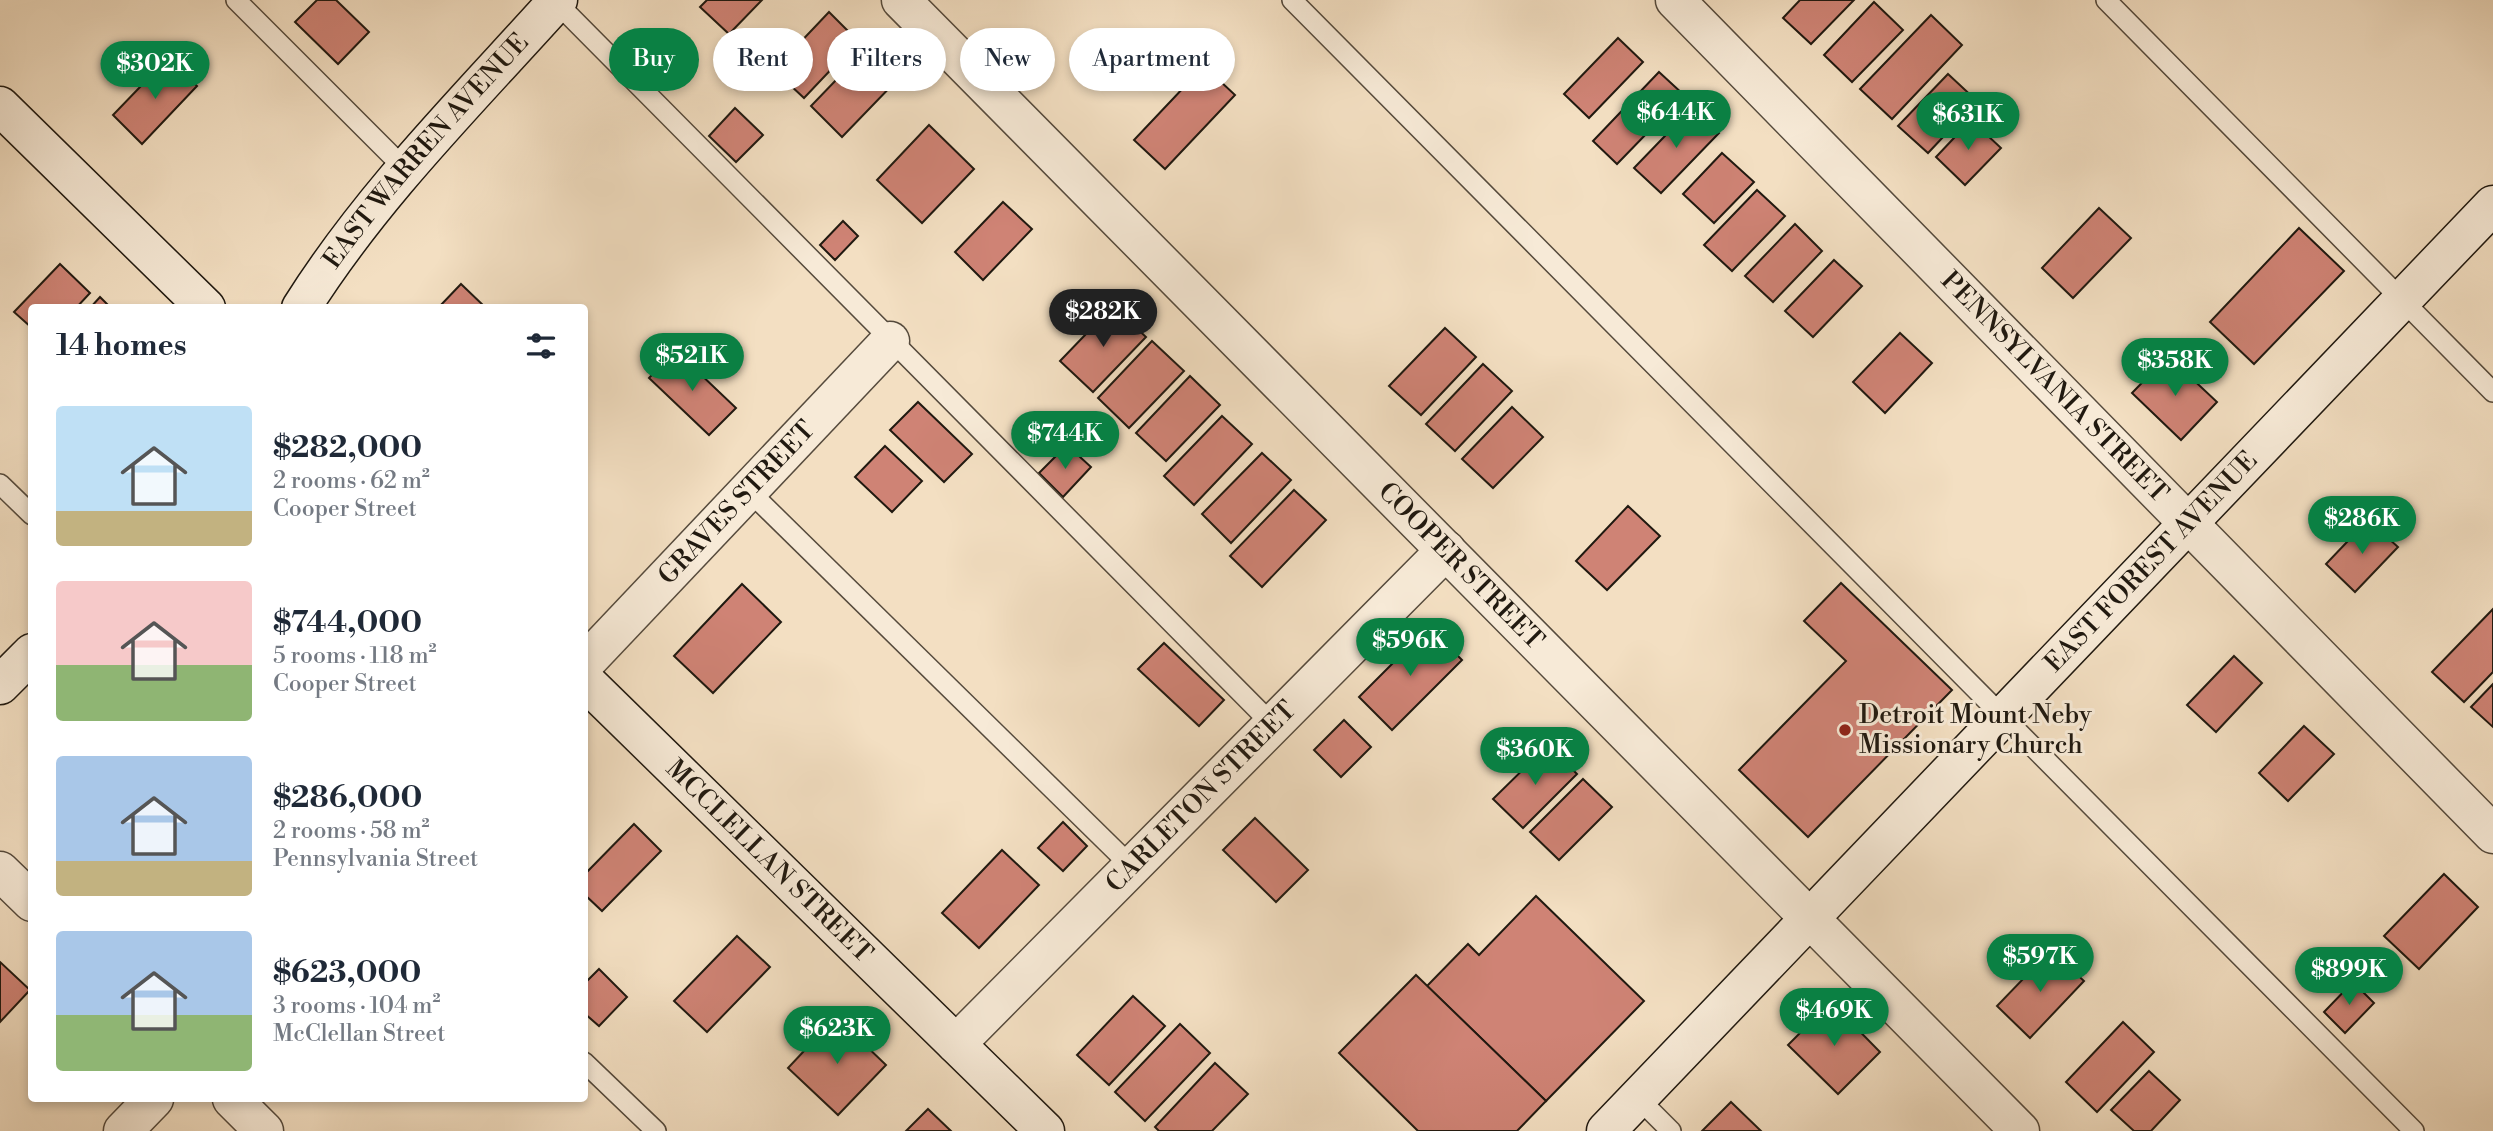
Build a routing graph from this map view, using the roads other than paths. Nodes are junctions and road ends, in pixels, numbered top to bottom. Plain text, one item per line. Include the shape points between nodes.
1 (236, 0) edge
2 (901, 0) edge
3 (1292, 0) edge
4 (1675, 0) edge
5 (2106, 0) edge
6 (556, 1) edge
7 (0, 106) edge
8 (405, 169) junction
9 (2493, 205) edge
10 (2402, 299) junction
11 (202, 304) edge
12 (304, 304) edge
13 (890, 341) junction
14 (2493, 392) edge
15 (0, 484) edge
16 (749, 491) junction
17 (28, 510) edge
18 (2187, 524) junction
19 (1446, 550) junction
20 (28, 657) edge
21 (588, 660) edge
22 (588, 684) edge
23 (0, 685) edge
24 (2003, 717) junction
25 (1273, 725) junction
26 (2493, 834) edge
27 (1132, 867) junction
28 (0, 871) edge
29 (28, 898) edge
30 (1809, 919) junction
31 (957, 1044) junction
32 (588, 1066) edge
33 (1638, 1098) junction
34 (151, 1102) edge
35 (235, 1102) edge
36 (123, 1131) edge
37 (264, 1131) edge
38 (656, 1131) edge
39 (1045, 1131) edge
40 (1606, 1131) edge
41 (1671, 1131) edge
42 (2020, 1131) edge
43 (2414, 1131) edge

1 - 8 lane
2 - 19 street, COOPER STREET
3 - 24 lane
4 - 18 street, PENNSYLVANIA STREET
5 - 10 lane
6 - 8 street, EAST WARREN AVENUE
6 - 13 lane
7 - 11 street
8 - 12 street, EAST WARREN AVENUE
9 - 10 street, EAST FOREST AVENUE
10 - 14 lane
10 - 18 street, EAST FOREST AVENUE
13 - 16 street, GRAVES STREET
13 - 25 lane
15 - 17 lane
16 - 21 street, GRAVES STREET
16 - 27 lane
18 - 24 street, EAST FOREST AVENUE
18 - 26 street, PENNSYLVANIA STREET
19 - 25 street, CARLETON STREET
19 - 30 street, COOPER STREET
20 - 23 street
22 - 31 street, MCCLELLAN STREET
24 - 30 street, EAST FOREST AVENUE
24 - 43 lane
25 - 27 street, CARLETON STREET
27 - 31 street, CARLETON STREET
28 - 29 street
30 - 33 street, EAST FOREST AVENUE
30 - 42 street, COOPER STREET
31 - 39 street, MCCLELLAN STREET
32 - 38 lane
33 - 40 street, EAST FOREST AVENUE
33 - 41 lane
34 - 36 street
35 - 37 street

